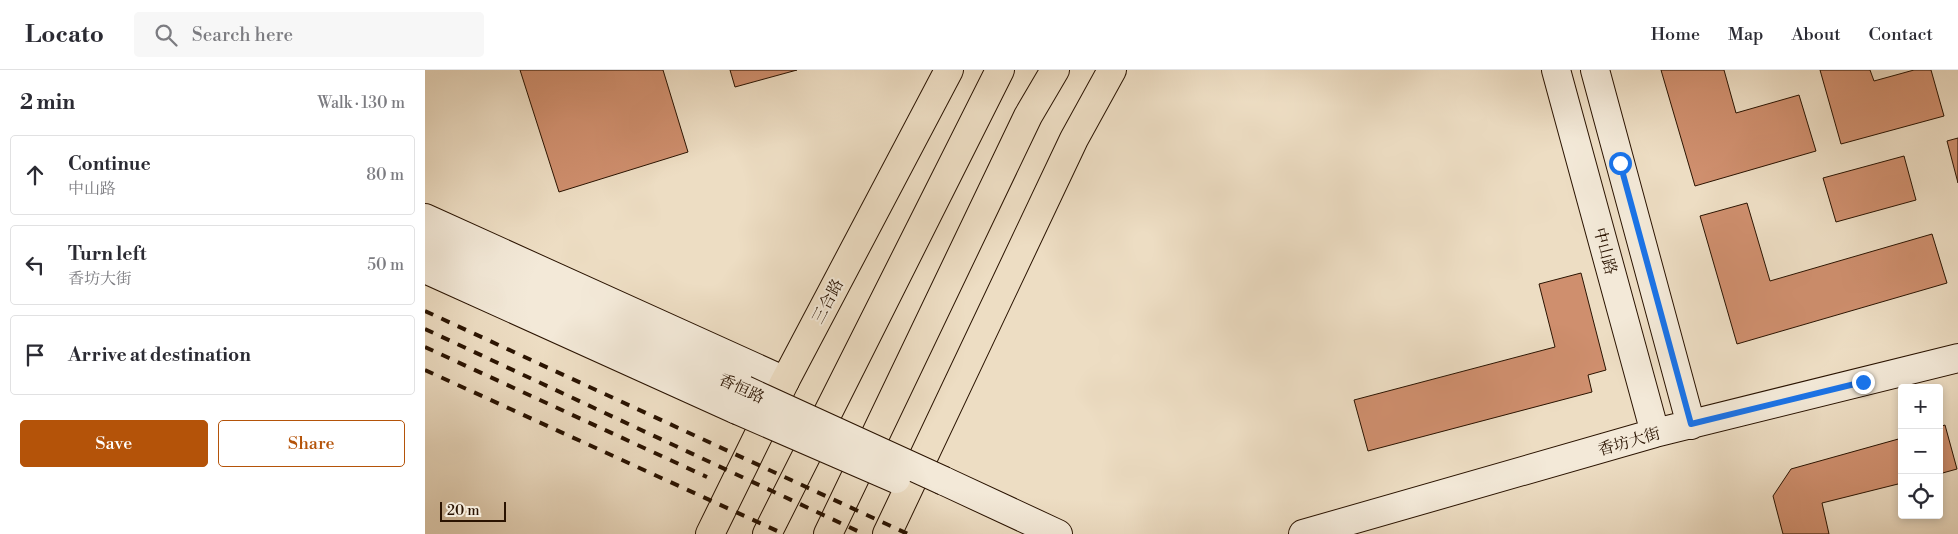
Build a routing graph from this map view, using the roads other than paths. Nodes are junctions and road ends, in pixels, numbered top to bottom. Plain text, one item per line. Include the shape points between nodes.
1 (949, 70) edge
2 (1000, 70) edge
3 (1055, 70) edge
4 (1112, 70) edge
5 (1556, 70) edge
6 (1595, 70) edge
7 (425, 218) edge
8 (425, 243) edge
9 (425, 269) edge
10 (1958, 358) edge
11 (785, 381) junction
12 (741, 400) junction
13 (1691, 424) junction
14 (1655, 433) junction
15 (941, 489) junction
16 (710, 534) edge
17 (767, 534) edge
18 (828, 534) edge
19 (887, 534) edge
20 (1022, 534) edge
21 (1058, 534) edge
22 (1303, 534) edge

1 - 11 highway, 三合路
2 - 17 highway
3 - 18 highway via 1028,116
4 - 19 highway via 1075,139
5 - 14 main road, 中山路
6 - 13 main road
7 - 11 main road
8 - 12 main road, 香恒路
9 - 12 main road, 香恒路
10 - 13 main road, 香坊大街
11 - 16 highway, 三合路
12 - 15 main road, 香恒路, bridge
13 - 14 main road, 香坊大街
14 - 22 main road, 香坊大街
15 - 20 main road, 香恒路
15 - 21 main road, 香恒路

